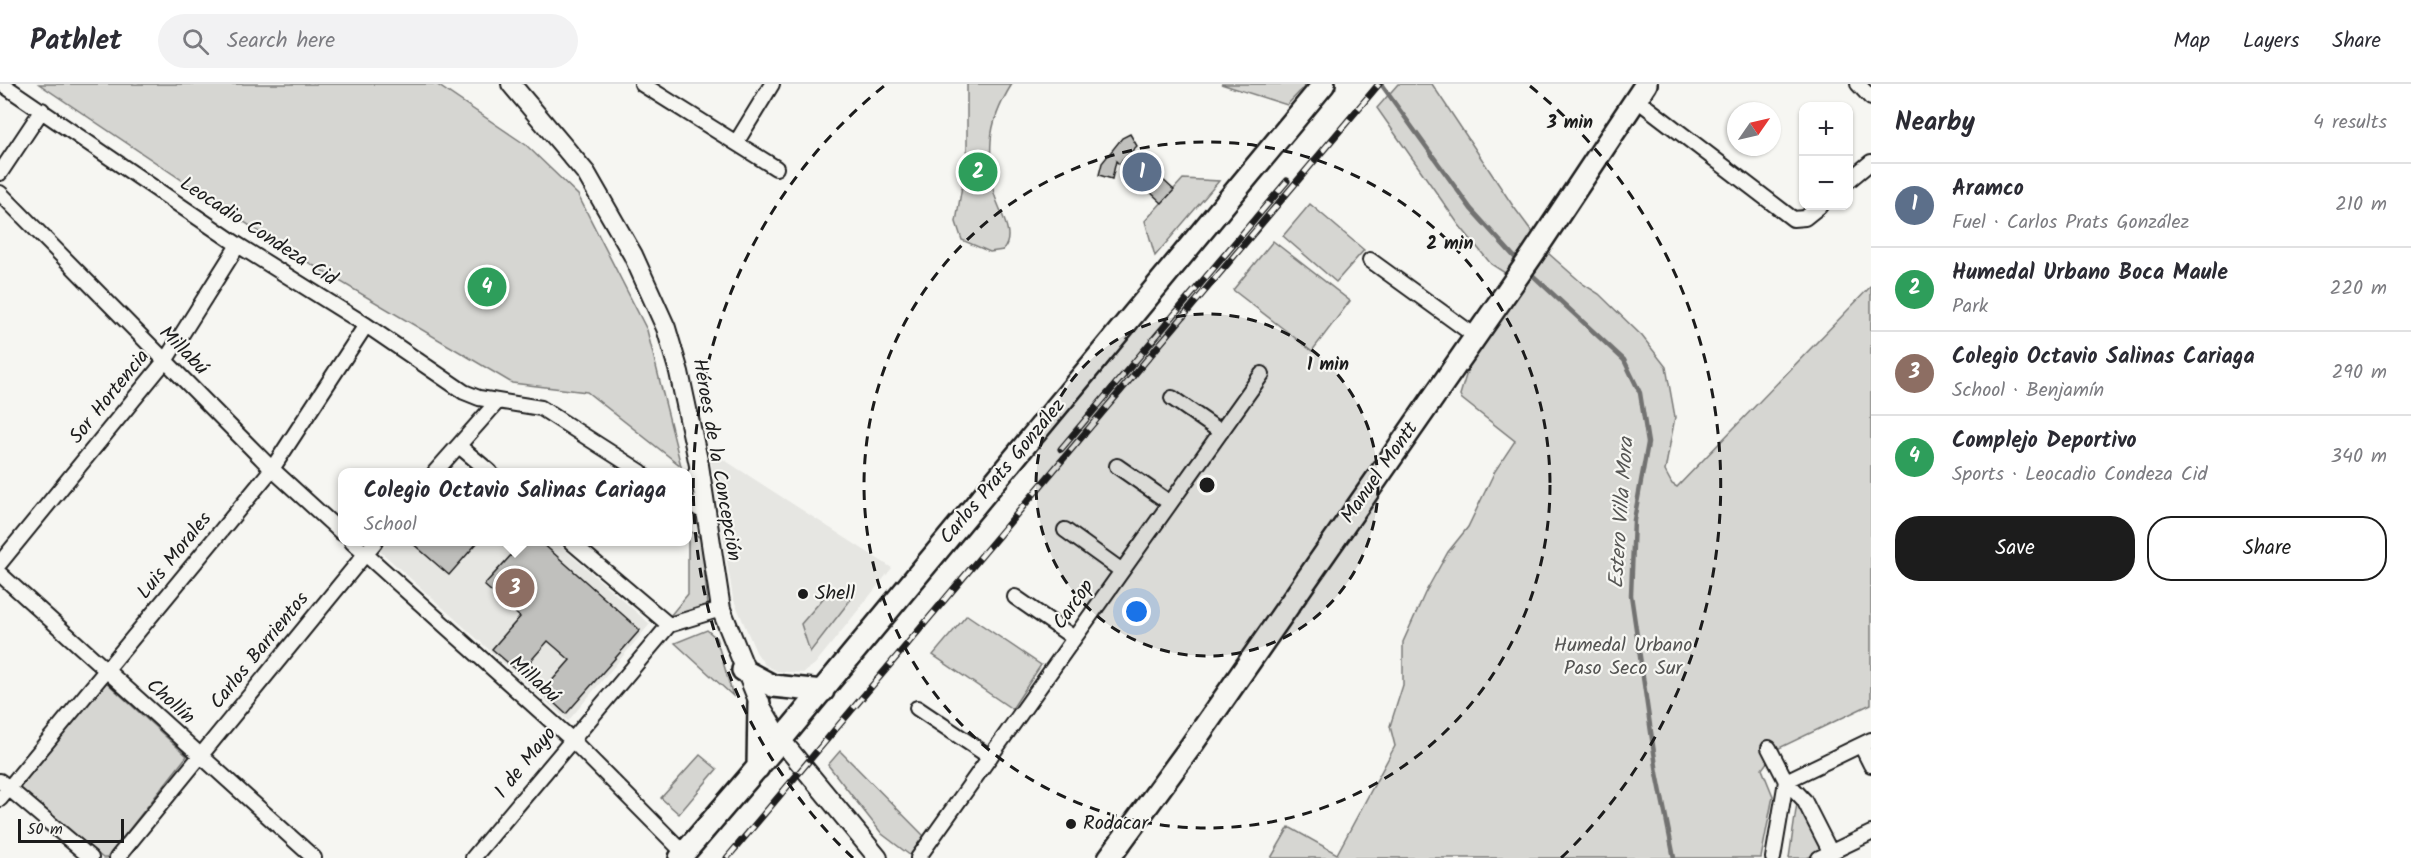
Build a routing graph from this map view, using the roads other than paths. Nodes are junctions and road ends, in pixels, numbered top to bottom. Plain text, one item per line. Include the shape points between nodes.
1 (2, 84) edge
2 (511, 84) edge
3 (642, 84) edge
4 (772, 84) edge
5 (1324, 84) edge
6 (1858, 84) edge
7 (1641, 91) edge
8 (1871, 98) edge
9 (42, 110) junction
10 (736, 143) junction
11 (1871, 162) edge
12 (776, 168) dead end
13 (0, 173) edge
14 (1853, 177) edge
15 (0, 193) edge
16 (1815, 210) edge
17 (237, 245) junction
18 (1371, 260) dead end
19 (366, 325) junction
20 (1475, 336) junction
21 (165, 361) junction
22 (1262, 374) dead end
23 (1172, 398) dead end
24 (498, 401) junction
25 (1221, 432) junction
26 (459, 446) junction
27 (699, 465) junction
28 (1117, 466) dead end
29 (439, 468) edge
30 (485, 468) edge
31 (635, 468) edge
32 (272, 469) junction
33 (692, 481) edge
34 (1170, 503) junction
35 (692, 505) edge
36 (707, 514) junction
37 (338, 529) edge
38 (1065, 530) dead end
39 (357, 546) edge
40 (371, 546) edge
41 (576, 546) edge
42 (365, 553) junction
43 (0, 563) edge
44 (1122, 571) junction
45 (0, 574) edge
46 (1015, 597) dead end
47 (721, 609) junction
48 (669, 625) junction
49 (1074, 638) junction
50 (106, 670) junction
51 (743, 670) junction
52 (823, 691) junction
53 (759, 703) junction
54 (917, 708) dead end
55 (571, 739) junction
56 (781, 740) junction
57 (1866, 742) edge
58 (1769, 748) dead end
59 (200, 755) junction
60 (990, 757) junction
61 (1871, 765) edge
62 (758, 768) junction
63 (1786, 781) junction
64 (3, 790) edge
65 (1871, 833) edge
66 (873, 852) edge
67 (682, 855) edge
68 (1825, 855) edge
69 (90, 858) edge
70 (117, 858) edge
71 (314, 858) edge
72 (473, 858) edge
73 (890, 858) edge
74 (918, 858) edge
75 (1109, 858) edge
76 (1773, 858) edge

1 - 9 street, Leocadio Condeza Cid
2 - 27 street, Héroes de la Concepción via 586,173 633,255 666,328
3 - 10 street
4 - 10 street
5 - 52 main road, Carlos Prats González
6 - 8 street
7 - 16 street via 1793,219 1805,218
7 - 20 main road, Manuel Montt
9 - 13 street
9 - 17 street, Leocadio Condeza Cid
10 - 12 street
11 - 14 street
15 - 21 street, Millabú
17 - 19 street, Leocadio Condeza Cid
17 - 21 street, Sor Hortencia
18 - 20 street
19 - 24 street, Leocadio Condeza Cid via 464,392
19 - 32 street, Luis Morales
20 - 75 main road, Manuel Montt
21 - 32 street, Millabú
21 - 43 street, Sor Hortencia
22 - 25 street, Carcop
23 - 25 street
24 - 26 street
24 - 31 street, Leocadio Condeza Cid via 541,408
25 - 34 street, Carcop
26 - 29 street
26 - 30 street
27 - 33 street
27 - 36 street, Héroes de la Concepción
28 - 34 street
32 - 37 street, Millabú
32 - 50 street, Luis Morales
34 - 44 street, Carcop
35 - 36 street
36 - 47 street, Héroes de la Concepción
38 - 44 street
39 - 42 street, Millabú
40 - 42 street, Carlos Barrientos
41 - 48 street
42 - 55 street, Millabú
42 - 59 street, Carlos Barrientos
44 - 49 street, Carcop
45 - 50 street, Chollín
46 - 49 street
47 - 48 street
47 - 51 street, Héroes de la Concepción
48 - 55 street, 1 de Mayo
49 - 60 street, Carcop
50 - 59 street, Chollín
50 - 64 street, Luis Morales
51 - 52 main road via 773,686
51 - 53 street, Héroes de la Concepción
52 - 56 main road, Carlos Prats González
53 - 56 street, Héroes de la Concepción
53 - 62 main road
54 - 60 street
55 - 67 street, Millabú
55 - 72 street, 1 de Mayo
56 - 62 main road, Carlos Prats González
56 - 66 street, Héroes de la Concepción
57 - 61 street
57 - 63 street
58 - 63 street
59 - 70 street, Carlos Barrientos
59 - 71 street, Chollín
60 - 74 street, Carcop
62 - 67 main road, Carlos Prats González
63 - 68 street via 1804,800
63 - 76 street
64 - 69 street
65 - 68 street
66 - 73 street, Héroes de la Concepción

